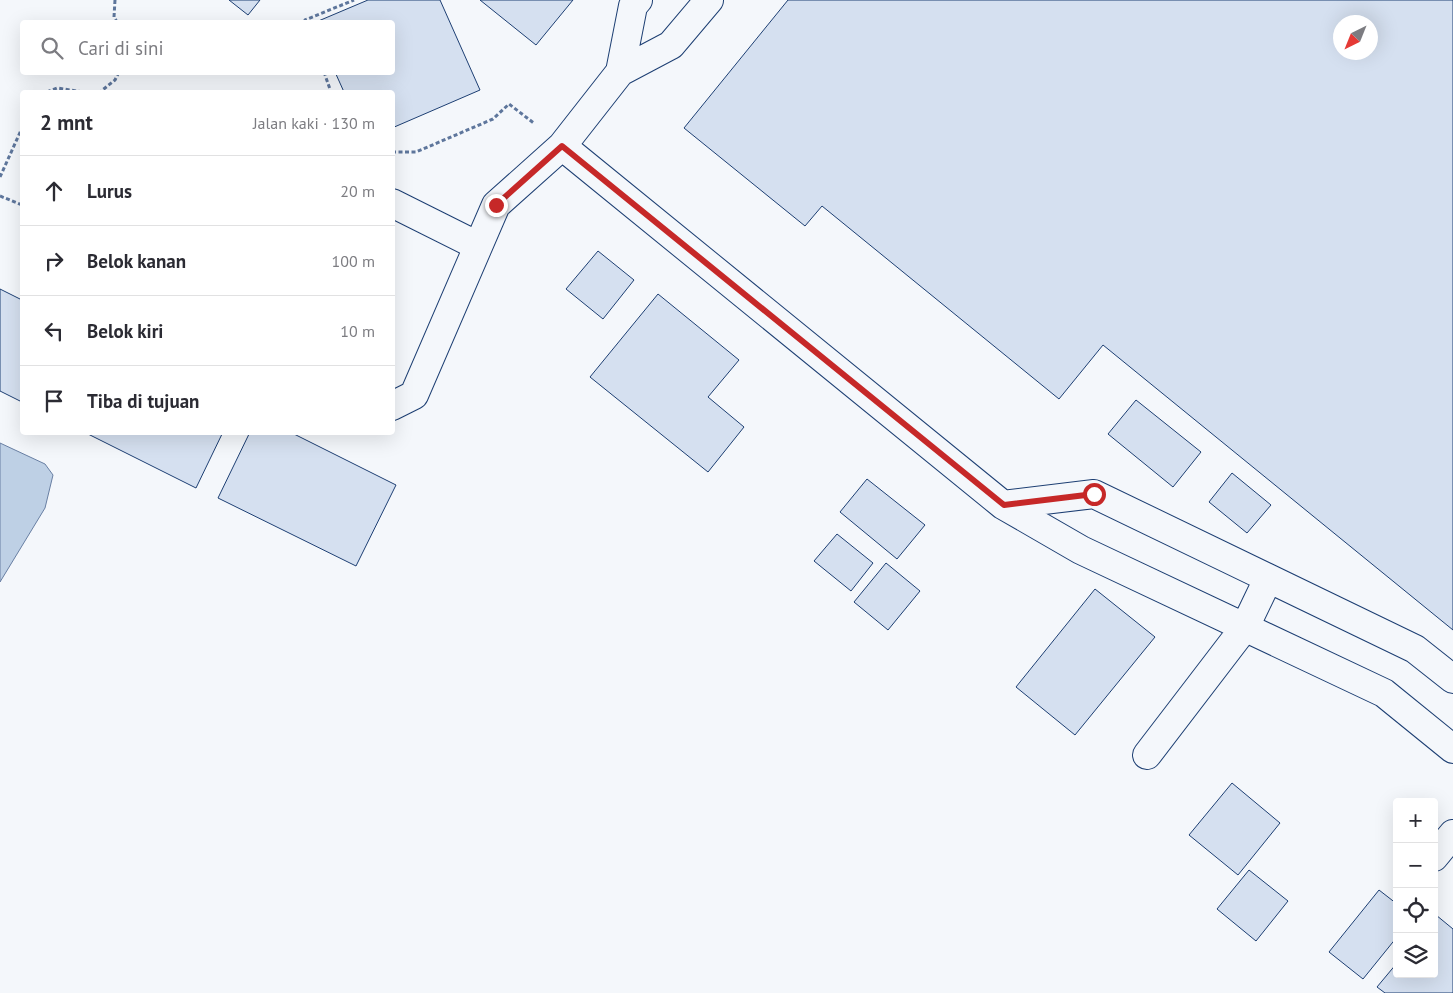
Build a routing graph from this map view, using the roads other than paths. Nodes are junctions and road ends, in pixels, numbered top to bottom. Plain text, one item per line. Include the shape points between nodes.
1 (638, 0) edge
2 (709, 0) edge
3 (620, 72) junction
4 (562, 146) junction
5 (395, 204) edge
6 (478, 246) junction
7 (395, 404) edge
8 (1004, 505) junction
9 (1268, 579) junction
10 (1245, 627) junction
11 (1453, 679) edge
12 (1453, 749) edge
13 (1147, 755) dead end
14 (1453, 834) edge
15 (1438, 852) edge

1 - 3 lane via 632,6
2 - 3 lane via 671,45
3 - 4 lane
4 - 6 lane via 496,205
4 - 8 lane
5 - 6 lane
6 - 7 lane via 414,395
8 - 9 lane via 1094,494
8 - 10 lane via 1081,550
9 - 10 lane
9 - 11 lane via 1415,650
10 - 12 lane via 1384,693
10 - 13 lane
14 - 15 lane

